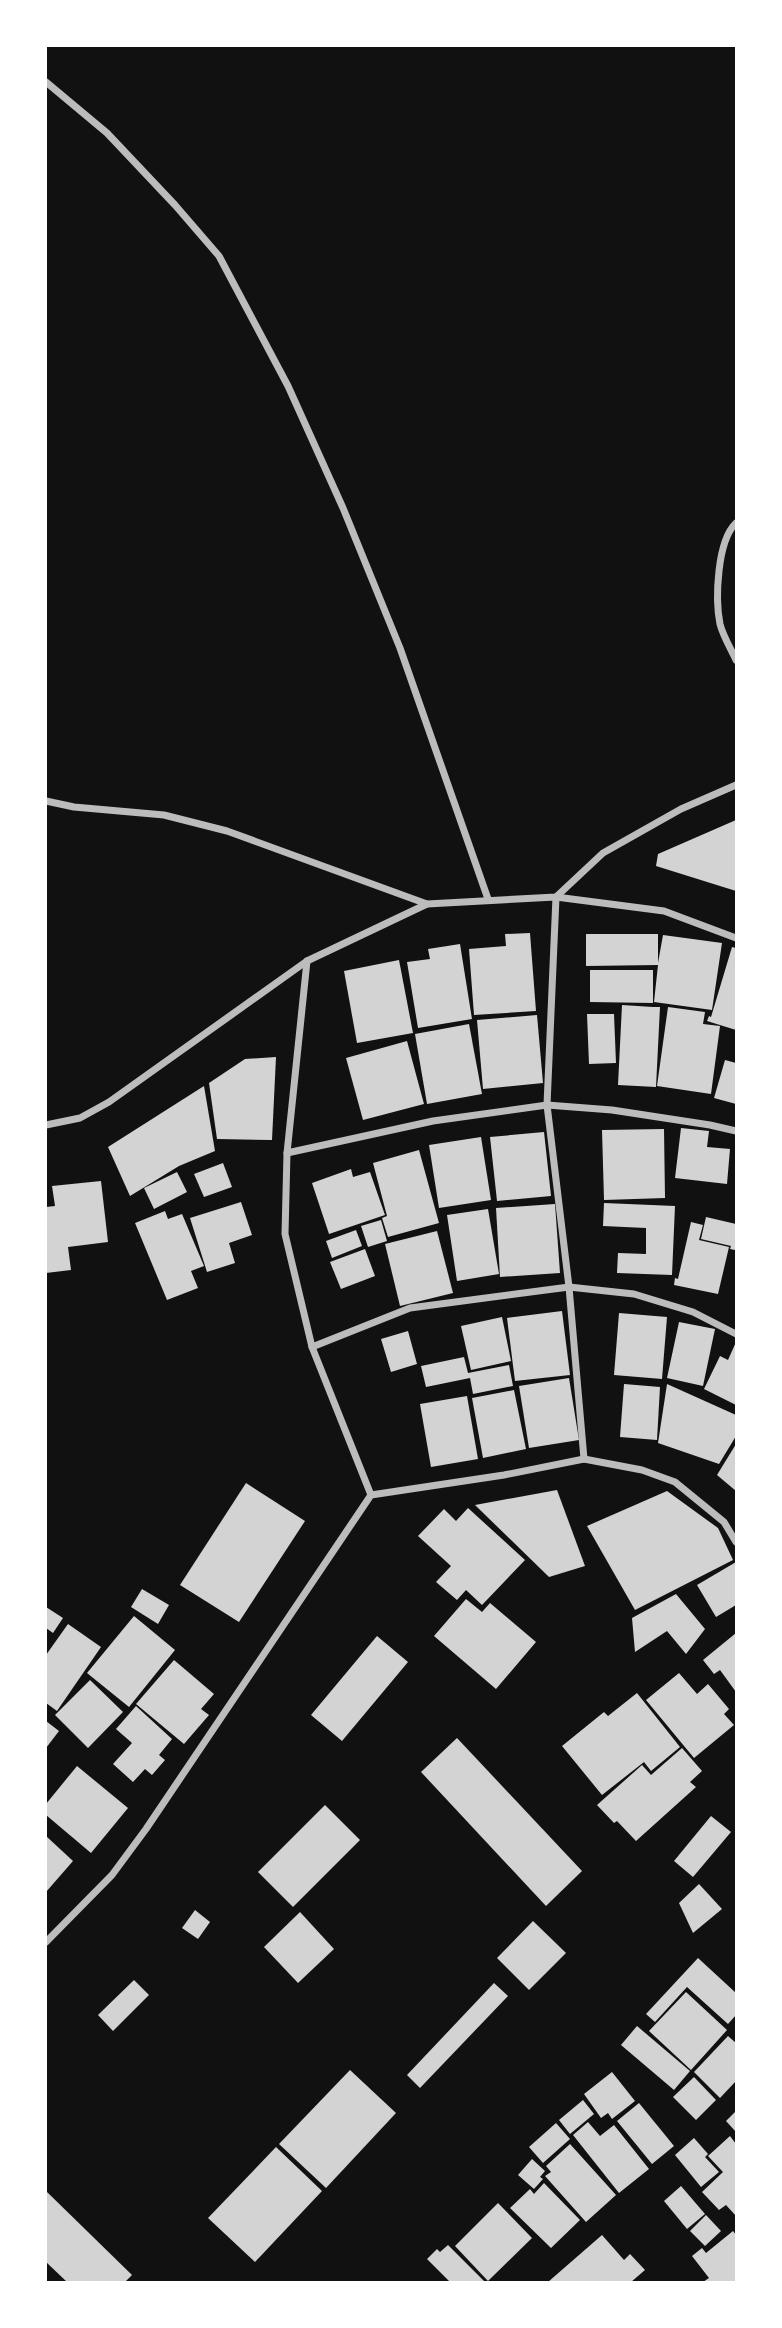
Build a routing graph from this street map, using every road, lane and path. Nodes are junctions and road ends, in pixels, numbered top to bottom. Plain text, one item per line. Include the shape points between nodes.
1 (46, 82) edge
2 (737, 523) edge
3 (737, 660) edge
4 (737, 785) edge
5 (46, 802) edge
6 (556, 897) junction
7 (488, 899) junction
8 (427, 904) junction
9 (737, 938) edge
10 (307, 961) junction
11 (547, 1105) junction
12 (46, 1125) edge
13 (737, 1131) edge
14 (287, 1153) junction
15 (569, 1287) junction
16 (737, 1334) edge
17 (313, 1347) junction
18 (584, 1459) junction
19 (371, 1495) junction
20 (737, 1542) edge
21 (46, 1942) edge

1 - 7 street via 107,133 219,256 288,386 344,508 400,648
2 - 3 street via 730,528 719,570 720,626
4 - 6 street via 681,809 603,853
5 - 8 street via 164,815 227,831
6 - 7 street
6 - 9 street via 664,911
6 - 11 street
7 - 8 street
8 - 10 street
10 - 12 street via 109,1102 80,1118
10 - 14 street
11 - 13 street via 612,1110
11 - 14 street via 433,1121
11 - 15 street
14 - 17 street via 285,1234
15 - 16 street via 634,1294 693,1312
15 - 17 street via 410,1308
15 - 18 street
17 - 19 street
18 - 19 street
18 - 20 street via 642,1470 675,1482 724,1522
19 - 21 street via 113,1875

